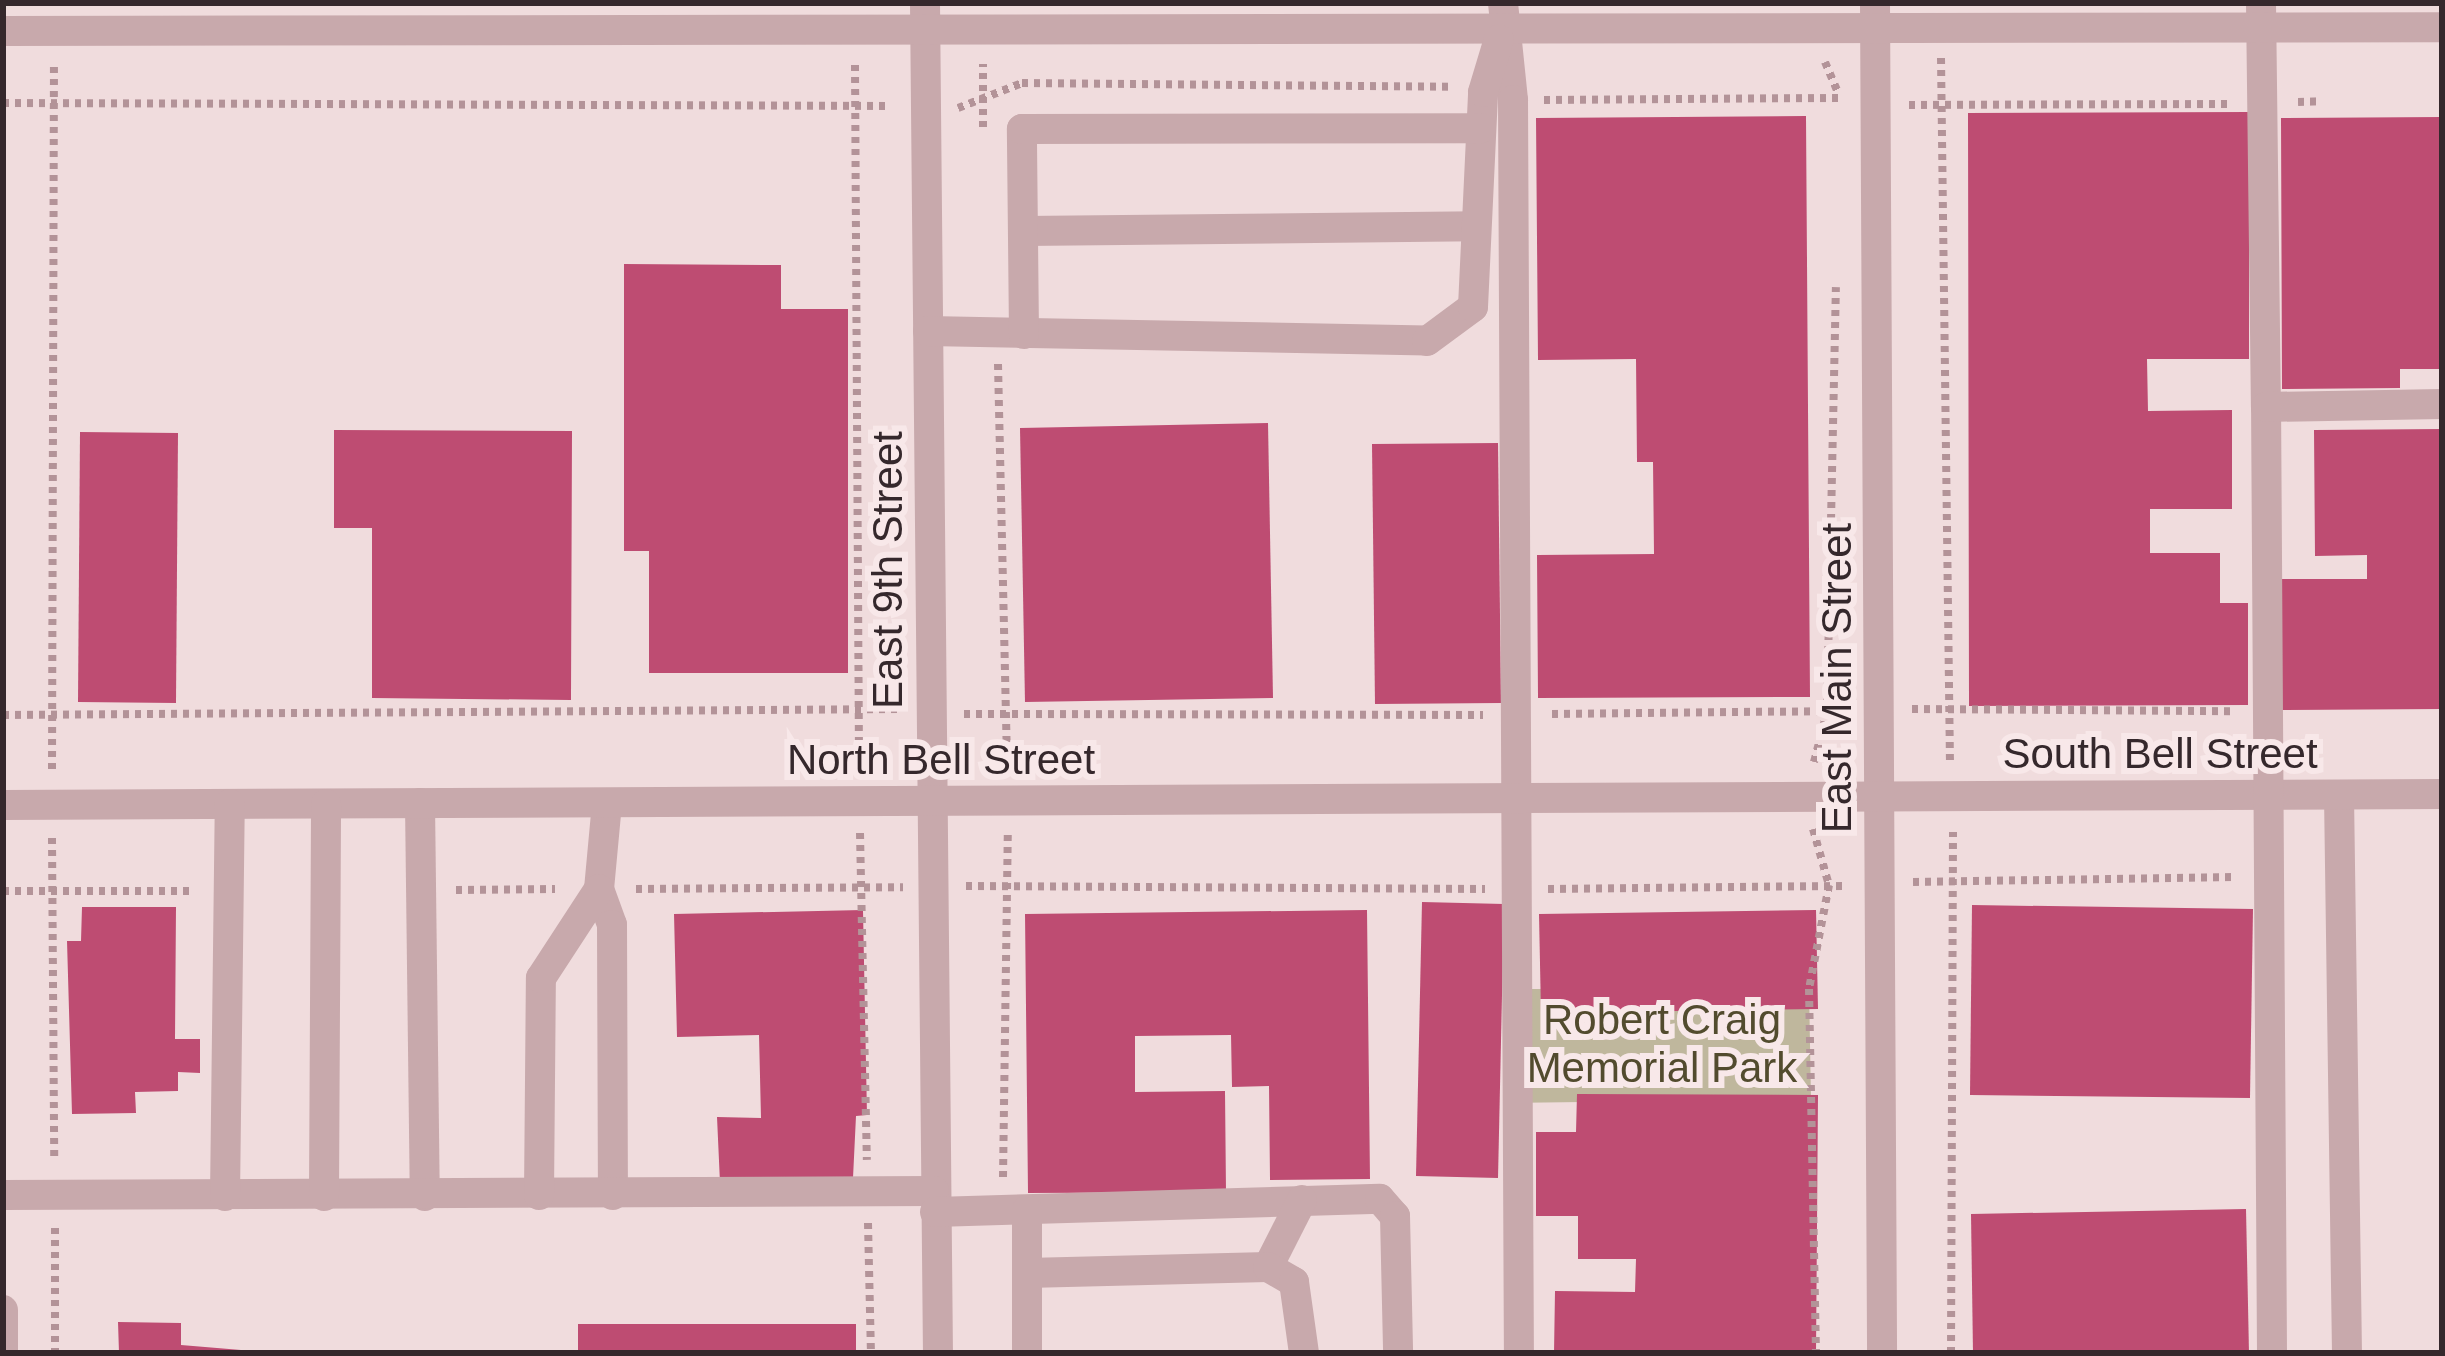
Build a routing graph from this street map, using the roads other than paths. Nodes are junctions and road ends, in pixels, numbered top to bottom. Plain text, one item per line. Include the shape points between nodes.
1 (925, 15) edge
2 (1503, 15) edge
3 (2261, 15) edge
4 (1875, 17) edge
5 (2442, 27) edge
6 (3, 31) edge
7 (1481, 128) junction
8 (1476, 226) junction
9 (1024, 231) junction
10 (928, 331) junction
11 (1011, 334) junction
12 (2442, 404) edge
13 (2266, 407) junction
14 (2442, 794) edge
15 (2269, 795) junction
16 (2339, 795) junction
17 (1879, 797) junction
18 (1515, 799) junction
19 (420, 803) junction
20 (607, 803) junction
21 (930, 803) junction
22 (230, 804) junction
23 (326, 804) junction
24 (3, 805) edge
25 (599, 889) junction
26 (3, 1195) edge
27 (539, 1195) junction
28 (613, 1195) junction
29 (225, 1196) junction
30 (324, 1196) junction
31 (425, 1196) junction
32 (1301, 1200) junction
33 (935, 1202) junction
34 (1015, 1211) junction
35 (1268, 1267) junction
36 (1028, 1273) junction
37 (3, 1310) edge
38 (4, 1353) edge
39 (938, 1353) edge
40 (1027, 1353) edge
41 (1304, 1353) edge
42 (1398, 1353) edge
43 (1519, 1353) edge
44 (1882, 1353) edge
45 (2272, 1353) edge
46 (2347, 1353) edge

1 - 2 street via 985,27
1 - 6 street via 856,27
1 - 10 street, East 9th Street
2 - 4 street via 1811,29
2 - 7 street
2 - 18 street
3 - 4 street via 1940,28
3 - 5 street
3 - 13 street
4 - 17 street, East Main Street
7 - 8 street
7 - 9 street via 1022,129
8 - 9 street
8 - 11 street via 1473,307 1427,341
9 - 11 street
10 - 11 street
10 - 21 street, East 9th Street
12 - 13 street
13 - 15 street via 2262,711
14 - 16 street, South Bell Street
15 - 16 street, South Bell Street
15 - 17 street, South Bell Street
15 - 45 street
16 - 46 street
17 - 18 street, North Bell Street
17 - 44 street, East Main Street
18 - 21 street, North Bell Street
18 - 43 street
19 - 20 street, North Bell Street
19 - 23 street, North Bell Street
19 - 31 street
20 - 21 street, North Bell Street
20 - 25 street
21 - 33 street, East 9th Street
22 - 23 street, North Bell Street
22 - 24 street, North Bell Street
22 - 29 street
23 - 30 street
25 - 27 street via 542,978
25 - 28 street via 612,926
26 - 29 street
27 - 28 street
27 - 31 street
28 - 33 street
29 - 30 street
30 - 31 street
32 - 34 street
32 - 35 street
32 - 42 street via 1380,1199 1395,1216
33 - 34 street
33 - 39 street, East 9th Street
34 - 36 street
35 - 36 street
35 - 41 street via 1294,1282
36 - 40 street
37 - 38 street

